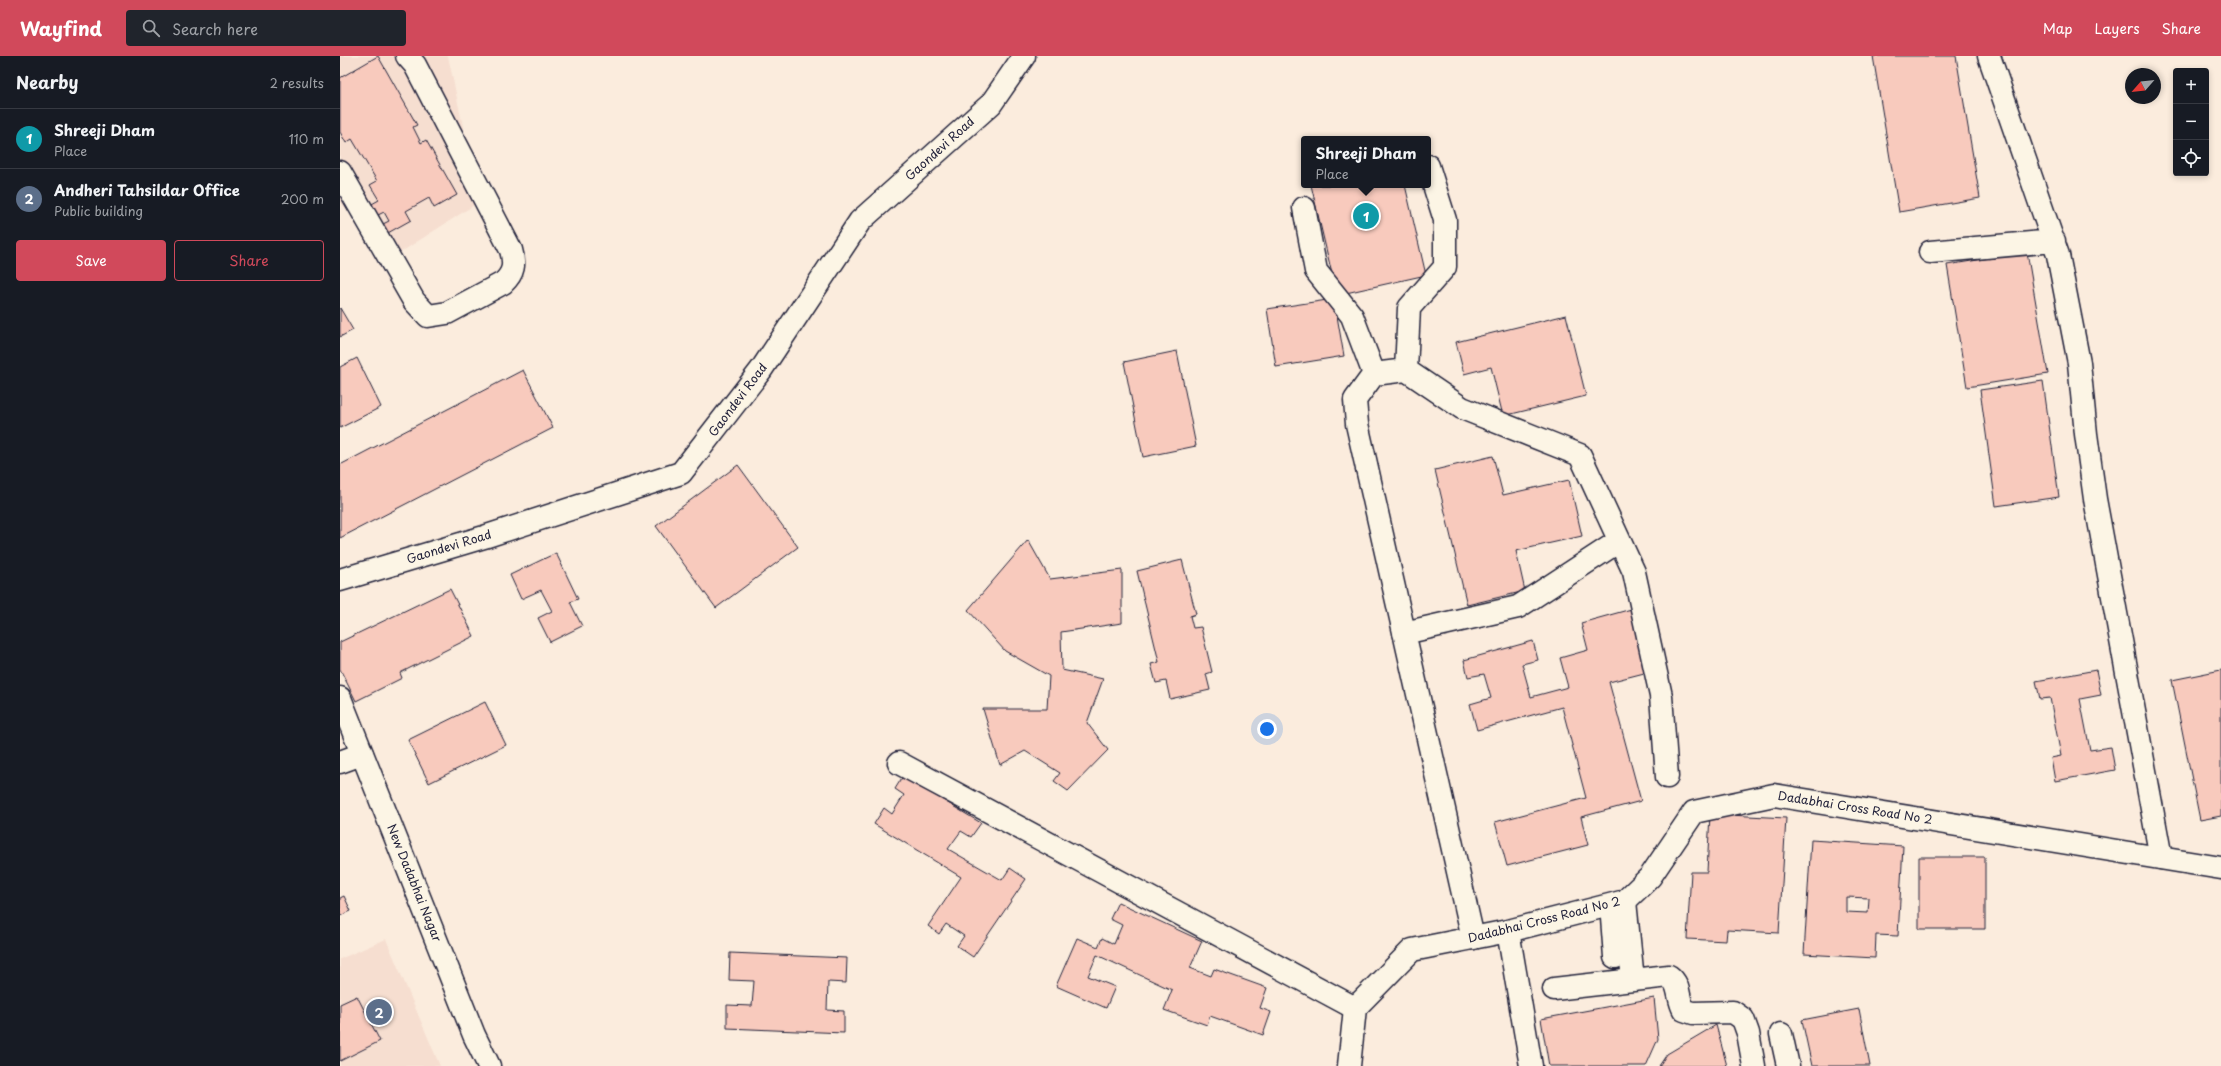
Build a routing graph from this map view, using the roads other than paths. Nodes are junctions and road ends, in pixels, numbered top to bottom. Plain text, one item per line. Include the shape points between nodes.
1 (408, 56) edge
2 (1024, 56) edge
3 (1988, 56) edge
4 (340, 172) edge
5 (1431, 176) edge
6 (1304, 208) dead end
7 (2054, 241) junction
8 (1930, 252) dead end
9 (1406, 370) junction
10 (1374, 374) junction
11 (1619, 541) junction
12 (340, 580) edge
13 (1404, 633) junction
14 (340, 698) edge
15 (362, 754) junction
16 (340, 762) edge
17 (899, 763) dead end
18 (1667, 777) dead end
19 (2161, 858) junction
20 (2221, 868) edge
21 (1618, 903) junction
22 (1508, 931) junction
23 (1473, 938) junction
24 (1615, 957) dead end
25 (1633, 980) junction
26 (1554, 989) dead end
27 (1355, 1008) junction
28 (1781, 1034) dead end
29 (489, 1066) edge
30 (1348, 1066) edge
31 (1531, 1066) edge
32 (1754, 1066) edge
33 (1788, 1066) edge

1 - 4 street via 511,250 514,269 510,277 447,313 428,316 414,301
2 - 12 street, Gaondevi Road via 991,104 860,221 761,370 681,473 484,537
3 - 7 street
5 - 9 street via 1445,220 1445,267 1409,308
6 - 10 street via 1316,271 1352,316
7 - 8 street
7 - 19 street via 2079,363 2095,499
9 - 10 street
9 - 11 street via 1462,408 1580,455
10 - 13 street via 1355,400 1357,424
11 - 13 street via 1518,607
11 - 18 street via 1634,572 1661,696
13 - 23 street
14 - 15 street, New Dadabhai Nagar
15 - 16 street
15 - 29 street, New Dadabhai Nagar via 474,1035
17 - 27 street
19 - 20 street, Dadabhai Cross Road No 2
19 - 21 street, Dadabhai Cross Road No 2 via 1774,795 1694,812 1650,877
21 - 22 street, Dadabhai Cross Road No 2
21 - 24 street
21 - 25 street
22 - 23 street, Dadabhai Cross Road No 2
22 - 31 street
23 - 27 street, Dadabhai Cross Road No 2 via 1412,950
25 - 26 street
25 - 32 street via 1669,976 1678,988 1679,1001 1684,1010 1692,1013 1733,1012 1743,1019
27 - 30 street
28 - 33 street

